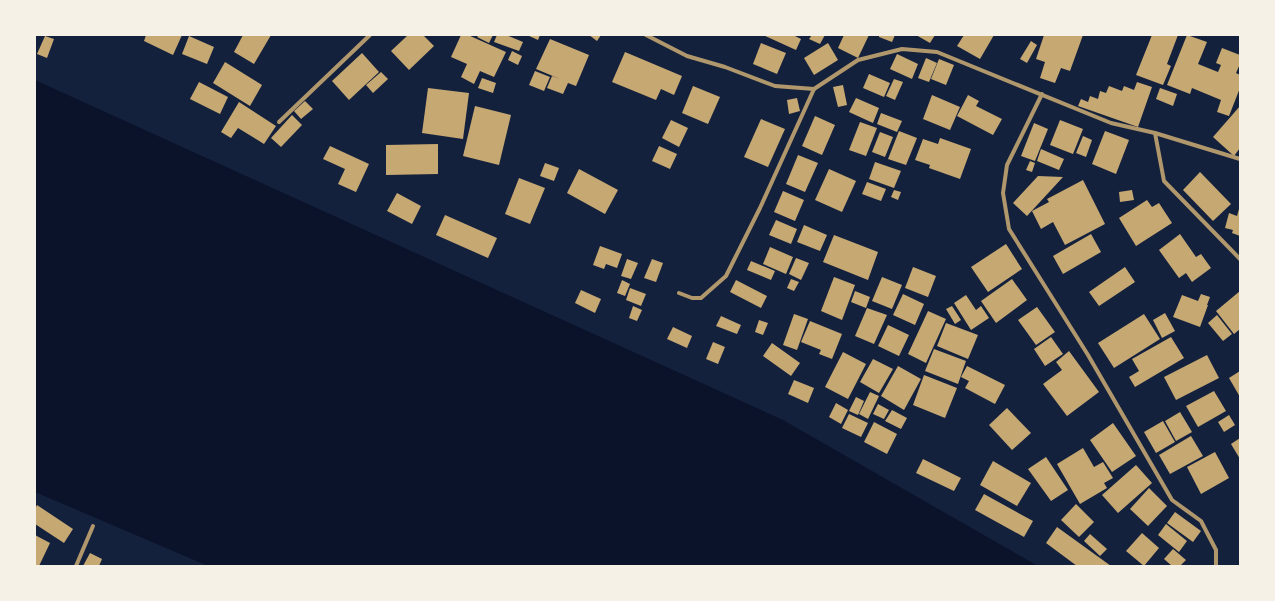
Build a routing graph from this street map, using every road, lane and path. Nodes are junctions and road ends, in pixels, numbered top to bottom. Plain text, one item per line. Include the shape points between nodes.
1 (370, 35) edge
2 (646, 35) edge
3 (814, 90) junction
4 (1042, 94) junction
5 (279, 122) dead end
6 (1155, 133) junction
7 (1240, 159) edge
8 (1240, 258) edge
9 (679, 293) dead end
10 (93, 526) dead end
11 (76, 566) edge
12 (1216, 566) edge

1 - 5 street
2 - 3 street via 687,56 775,86
3 - 4 street via 858,60 902,49 937,52
3 - 9 street via 726,276 701,298
4 - 6 street via 1111,123
4 - 12 street via 1006,164 1003,193 1009,229 1088,356 1172,500 1201,521 1216,550
6 - 7 street
6 - 8 street via 1164,181
10 - 11 street

